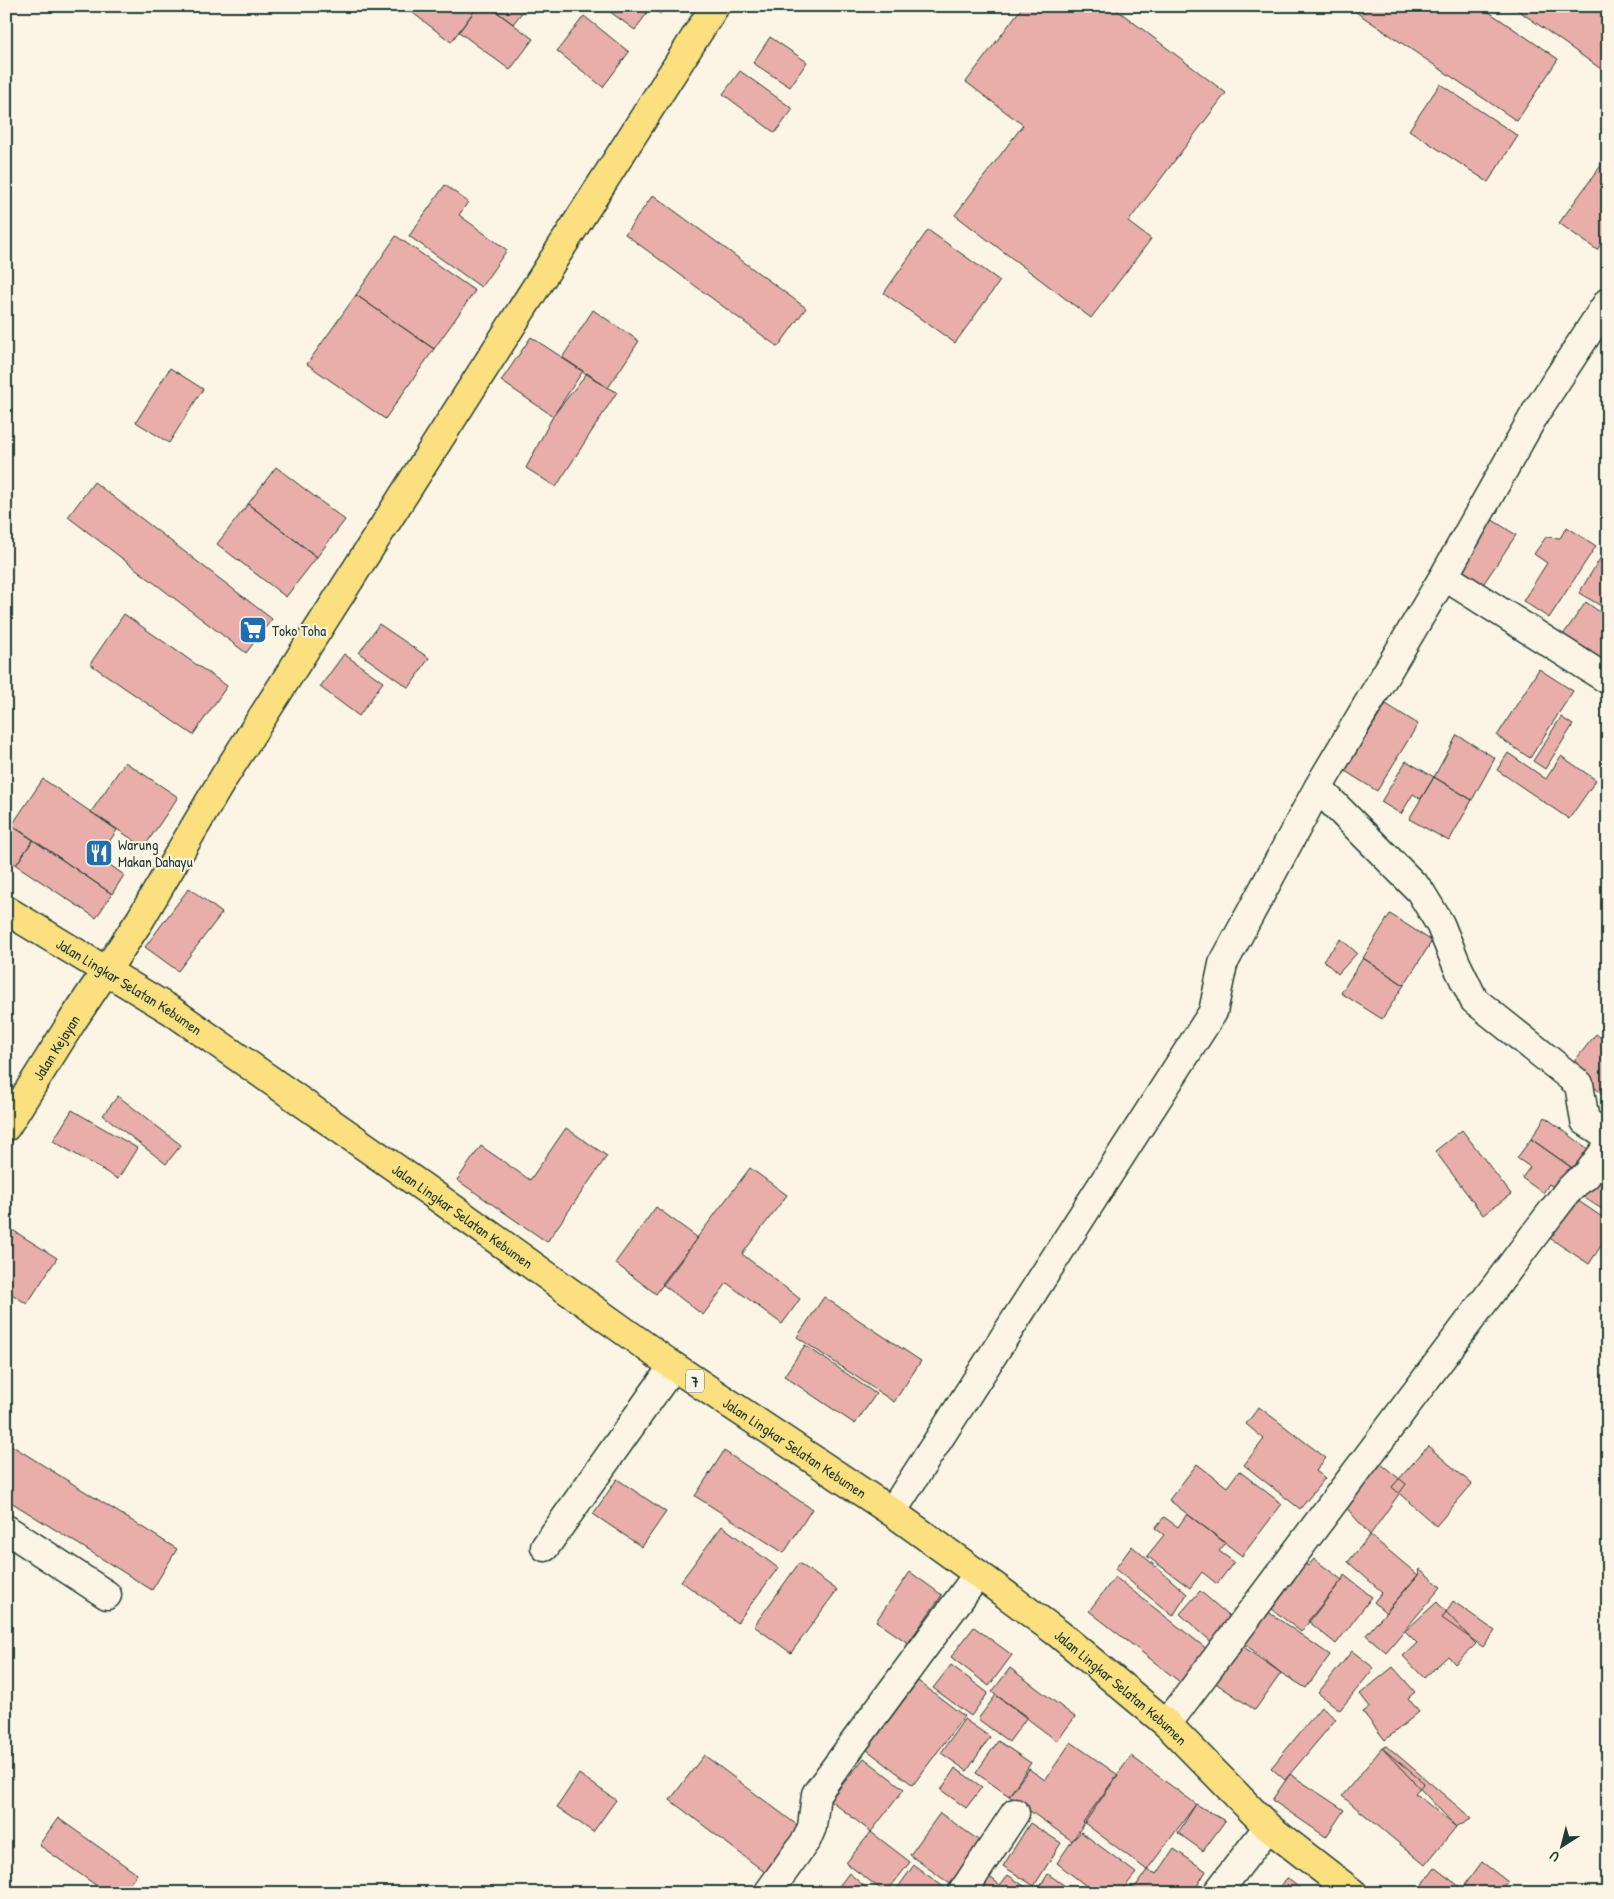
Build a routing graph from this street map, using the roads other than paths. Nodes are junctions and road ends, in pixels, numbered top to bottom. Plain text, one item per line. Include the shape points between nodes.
1 (715, 6) edge
2 (1608, 302) edge
3 (1444, 576) junction
4 (1608, 680) edge
5 (1318, 788) junction
6 (6, 910) edge
7 (106, 970) junction
8 (6, 1127) edge
9 (1608, 1136) edge
10 (1608, 1146) edge
11 (673, 1366) junction
12 (892, 1512) junction
13 (6, 1529) edge
14 (545, 1547) dead end
15 (978, 1574) junction
16 (107, 1595) dead end
17 (1167, 1724) junction
18 (1015, 1813) dead end
19 (1268, 1827) junction
20 (768, 1893) edge
21 (962, 1893) edge
22 (1217, 1893) edge
23 (1353, 1893) edge

1 - 7 main road, Jalan Kejayan via 229,768 140,920
2 - 3 street via 1536,412
3 - 4 street
3 - 5 street
5 - 9 street via 1420,892 1440,924 1474,1000 1579,1084 1585,1122
5 - 12 street via 1224,964 1213,1012
6 - 7 main road, Jalan Lingkar Selatan Kebumen / 7
7 - 8 main road, Jalan Kejayan
7 - 11 main road, Jalan Lingkar Selatan Kebumen / 7 via 172,1011
10 - 17 street via 1537,1231
11 - 12 main road, Jalan Lingkar Selatan Kebumen / 7
11 - 14 street
12 - 15 main road, Jalan Lingkar Selatan Kebumen / 7
13 - 16 street
15 - 17 main road, Jalan Lingkar Selatan Kebumen / 7 via 1059,1634
15 - 20 street via 816,1794 812,1827 807,1839
17 - 19 main road, Jalan Lingkar Selatan Kebumen / 7
18 - 21 street
19 - 22 street
19 - 23 main road, Jalan Lingkar Selatan Kebumen / 7

